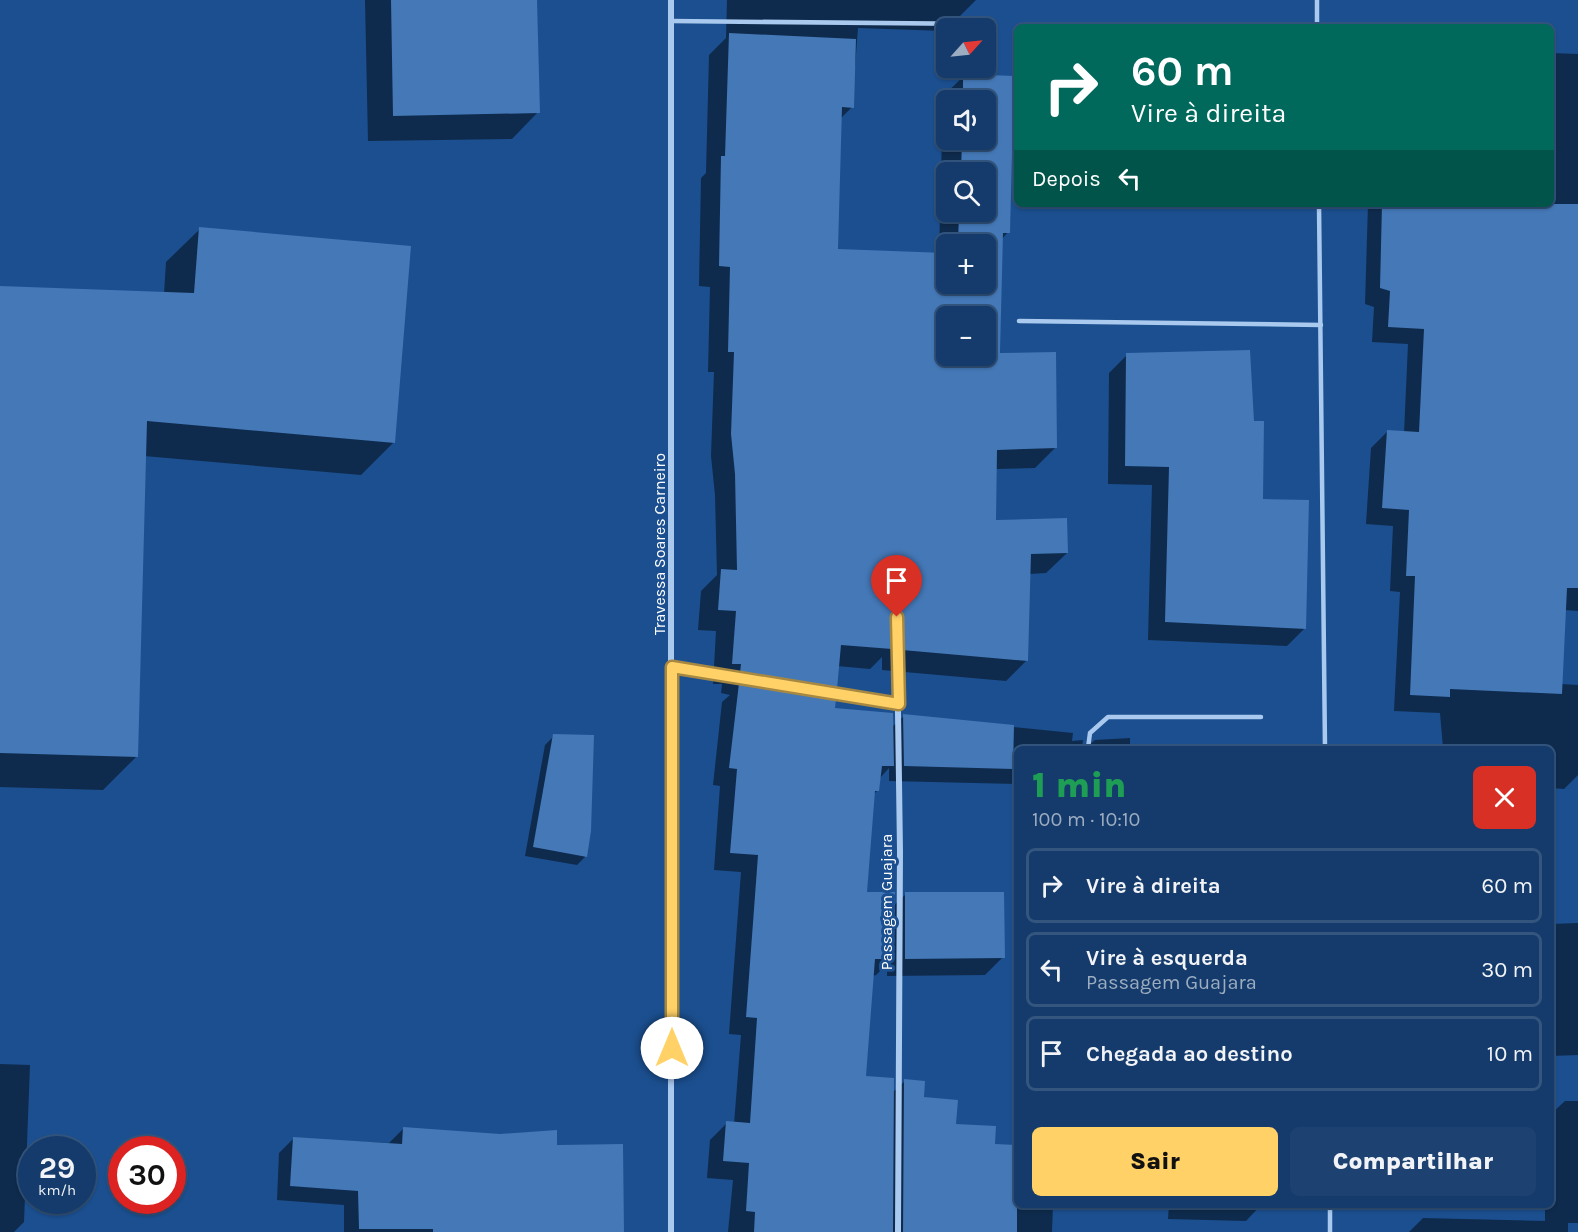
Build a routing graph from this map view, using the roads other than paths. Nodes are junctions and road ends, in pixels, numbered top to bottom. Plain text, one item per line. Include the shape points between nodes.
1 (671, 0) edge
2 (1317, 0) edge
3 (671, 21) junction
4 (936, 24) edge
5 (1317, 24) edge
6 (1319, 207) edge
7 (1019, 321) dead end
8 (1321, 325) junction
9 (896, 573) dead end
10 (672, 667) junction
11 (899, 704) junction
12 (1261, 717) dead end
13 (1088, 746) edge
14 (1325, 746) edge
15 (1330, 1208) edge
16 (670, 1232) edge
17 (897, 1232) edge
18 (1330, 1232) edge

1 - 3 street, Travessa Soares Carneiro
2 - 5 lane
3 - 4 lane
3 - 10 street, Travessa Soares Carneiro
6 - 8 lane
7 - 8 lane
8 - 14 lane
9 - 11 street, Passagem Guajara
10 - 11 street
10 - 16 street, Travessa Soares Carneiro
11 - 17 street, Passagem Guajara
12 - 13 lane via 1108,717 1090,733
15 - 18 lane

